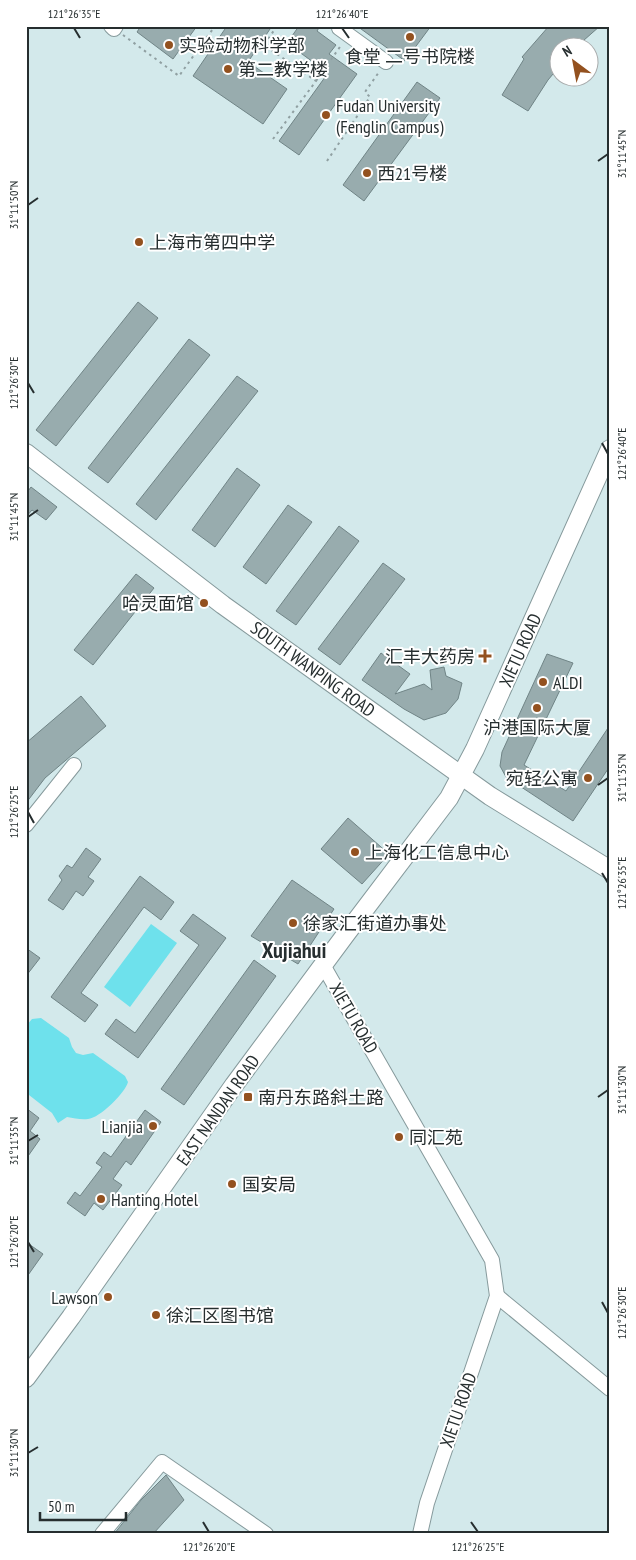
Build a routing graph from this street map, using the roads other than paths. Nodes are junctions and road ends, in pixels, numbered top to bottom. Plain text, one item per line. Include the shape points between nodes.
1 (344, 31) edge
2 (386, 62) road end
3 (610, 449) edge
4 (26, 453) edge
5 (74, 765) dead end
6 (461, 775) junction
7 (26, 825) edge
8 (610, 870) edge
9 (323, 965) junction
10 (497, 1296) junction
11 (26, 1378) edge
12 (610, 1390) edge
13 (102, 1534) edge
14 (266, 1534) edge
15 (420, 1534) edge

1 - 2 street
3 - 6 main road, XIETU ROAD
4 - 6 main road, SOUTH WANPING ROAD via 223,605
5 - 7 street
6 - 8 main road, SOUTH WANPING ROAD
6 - 9 main road, XIETU ROAD via 448,798
9 - 10 street, XIETU ROAD via 492,1260
9 - 11 main road, EAST NANDAN ROAD
10 - 12 street
10 - 15 street, XIETU ROAD via 427,1503
13 - 14 street via 162,1462

